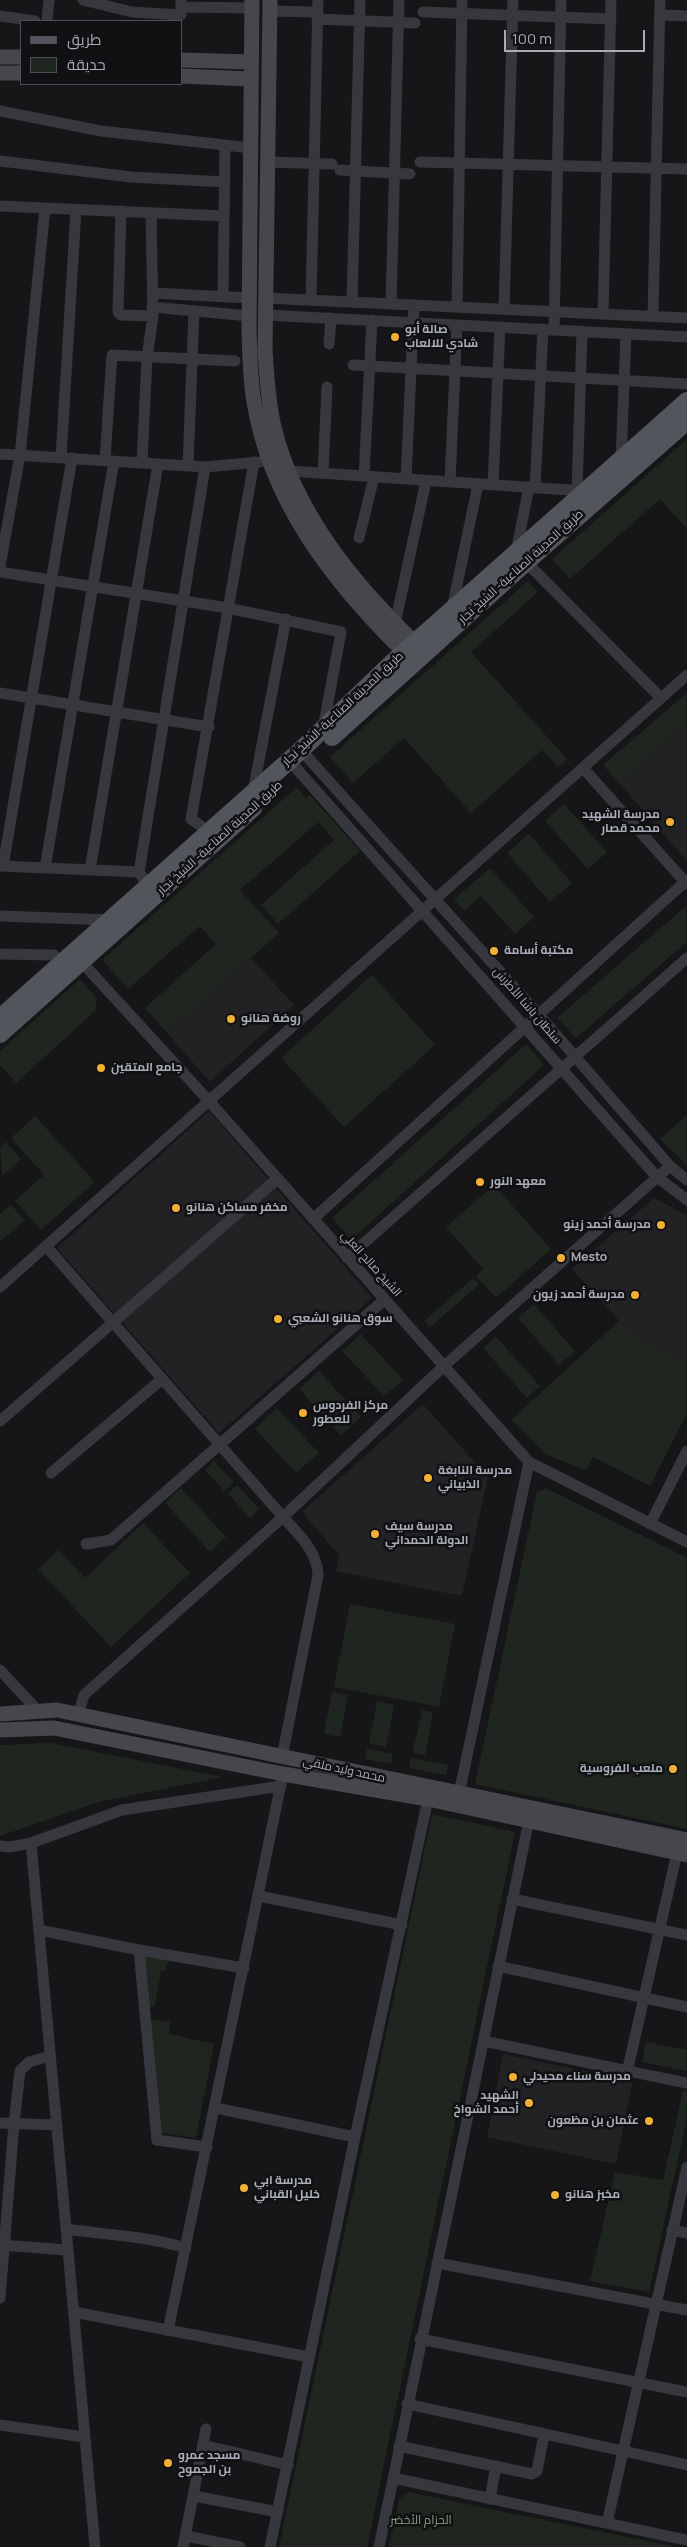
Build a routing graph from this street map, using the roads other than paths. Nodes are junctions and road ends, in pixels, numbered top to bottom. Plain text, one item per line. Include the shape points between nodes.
1 (49, 0) edge
2 (83, 0) edge
3 (318, 0) edge
4 (360, 0) edge
5 (399, 0) edge
6 (462, 0) edge
7 (512, 0) edge
8 (561, 0) edge
9 (611, 0) edge
10 (660, 0) edge
11 (181, 3) edge
12 (252, 4) edge
13 (270, 6) edge
14 (423, 12) dead end
15 (462, 13) junction
16 (512, 15) junction
17 (660, 15) junction
18 (0, 16) edge
19 (317, 16) junction
20 (687, 16) edge
21 (560, 17) junction
22 (611, 19) junction
23 (28, 20) edge
24 (47, 20) edge
25 (360, 21) junction
26 (399, 22) junction
27 (415, 23) dead end
28 (0, 57) edge
29 (20, 57) edge
30 (182, 60) edge
31 (251, 62) junction
32 (0, 72) edge
33 (20, 73) edge
34 (182, 76) edge
35 (251, 79) junction
36 (0, 111) edge
37 (267, 141) junction
38 (251, 145) junction
39 (225, 146) junction
40 (0, 160) edge
41 (267, 162) junction
42 (420, 162) dead end
43 (459, 163) junction
44 (314, 164) junction
45 (508, 164) junction
46 (557, 166) junction
47 (608, 167) junction
48 (656, 168) junction
49 (687, 169) edge
50 (356, 171) junction
51 (395, 173) junction
52 (410, 174) dead end
53 (224, 182) junction
54 (0, 206) edge
55 (44, 208) junction
56 (76, 210) junction
57 (121, 211) junction
58 (151, 213) junction
59 (224, 216) junction
60 (152, 293) junction
61 (223, 297) junction
62 (258, 298) junction
63 (313, 300) junction
64 (352, 302) junction
65 (391, 304) junction
66 (414, 305) junction
67 (457, 307) junction
68 (504, 309) junction
69 (194, 311) junction
70 (152, 312) junction
71 (554, 312) junction
72 (604, 314) junction
73 (265, 315) junction
74 (250, 316) junction
75 (653, 316) junction
76 (314, 317) junction
77 (331, 318) junction
78 (687, 318) edge
79 (372, 320) junction
80 (413, 322) junction
81 (458, 325) junction
82 (500, 327) junction
83 (548, 330) junction
84 (582, 331) junction
85 (626, 334) junction
86 (687, 337) edge
87 (329, 344) dead end
88 (148, 357) junction
89 (192, 359) junction
90 (235, 361) dead end
91 (353, 365) dead end
92 (370, 366) junction
93 (411, 368) junction
94 (455, 370) junction
95 (498, 373) junction
96 (541, 375) junction
97 (580, 377) junction
98 (624, 379) junction
99 (687, 384) edge
100 (327, 387) dead end
101 (687, 401) edge
102 (687, 421) edge
103 (0, 454) edge
104 (20, 455) junction
105 (67, 458) junction
106 (621, 460) junction
107 (109, 461) junction
108 (262, 461) junction
109 (142, 463) junction
110 (158, 464) junction
111 (188, 466) junction
112 (205, 467) junction
113 (290, 471) junction
114 (323, 473) junction
115 (369, 477) junction
116 (406, 479) junction
117 (426, 481) junction
118 (450, 482) junction
119 (478, 484) junction
120 (493, 485) junction
121 (532, 488) junction
122 (581, 491) junction
123 (359, 538) dead end
124 (521, 557) junction
125 (331, 561) junction
126 (0, 566) edge
127 (0, 572) edge
128 (52, 580) junction
129 (92, 586) junction
130 (136, 593) junction
131 (183, 600) junction
132 (228, 608) junction
133 (452, 610) junction
134 (286, 619) junction
135 (395, 624) junction
136 (409, 648) junction
137 (687, 675) edge
138 (0, 693) edge
139 (31, 698) junction
140 (661, 698) junction
141 (72, 705) junction
142 (116, 712) junction
143 (164, 720) junction
144 (209, 727) junction
145 (323, 729) junction
146 (299, 759) junction
147 (583, 768) junction
148 (253, 792) junction
149 (208, 831) junction
150 (1, 866) edge
151 (45, 868) junction
152 (90, 870) junction
153 (144, 879) junction
154 (686, 882) edge
155 (436, 899) junction
156 (423, 910) junction
157 (0, 916) edge
158 (111, 920) junction
159 (0, 954) edge
160 (78, 958) junction
161 (687, 958) edge
162 (60, 965) junction
163 (2, 1014) edge
164 (539, 1014) junction
165 (526, 1026) junction
166 (0, 1034) edge
167 (575, 1056) junction
168 (562, 1068) junction
169 (209, 1101) junction
170 (670, 1166) junction
171 (658, 1177) junction
172 (277, 1179) junction
173 (687, 1180) edge
174 (687, 1200) edge
175 (313, 1219) junction
176 (46, 1246) junction
177 (347, 1258) junction
178 (0, 1287) edge
179 (384, 1300) junction
180 (112, 1323) junction
181 (444, 1366) junction
182 (162, 1379) junction
183 (0, 1421) edge
184 (219, 1445) junction
185 (687, 1451) edge
186 (529, 1462) junction
187 (51, 1473) dead end
188 (283, 1517) junction
189 (650, 1524) junction
190 (687, 1542) edge
191 (86, 1544) dead end
192 (0, 1670) edge
193 (38, 1711) junction
194 (0, 1714) edge
195 (78, 1715) junction
196 (0, 1730) edge
197 (282, 1757) junction
198 (282, 1780) junction
199 (459, 1794) junction
200 (428, 1799) junction
201 (528, 1820) junction
202 (687, 1840) edge
203 (31, 1843) junction
204 (0, 1846) edge
205 (682, 1854) edge
206 (259, 1896) junction
207 (512, 1900) junction
208 (402, 1925) junction
209 (39, 1930) junction
210 (660, 1930) junction
211 (687, 1935) edge
212 (139, 1950) junction
213 (498, 1966) junction
214 (244, 1968) junction
215 (645, 1998) junction
216 (687, 2007) edge
217 (483, 2041) junction
218 (50, 2056) junction
219 (627, 2072) junction
220 (687, 2083) edge
221 (216, 2108) junction
222 (0, 2123) edge
223 (14, 2124) junction
224 (57, 2125) junction
225 (355, 2137) junction
226 (208, 2147) junction
227 (687, 2167) edge
228 (66, 2229) junction
229 (672, 2230) junction
230 (687, 2233) edge
231 (2, 2245) edge
232 (186, 2248) junction
233 (68, 2250) junction
234 (437, 2263) junction
235 (0, 2298) edge
236 (657, 2305) junction
237 (687, 2310) edge
238 (74, 2312) junction
239 (168, 2331) junction
240 (420, 2339) junction
241 (309, 2357) junction
242 (639, 2382) junction
243 (687, 2392) edge
244 (408, 2404) junction
245 (0, 2425) edge
246 (206, 2429) dead end
247 (544, 2435) junction
248 (84, 2437) junction
249 (203, 2445) junction
250 (400, 2446) junction
251 (624, 2452) junction
252 (288, 2465) junction
253 (687, 2465) edge
254 (496, 2466) junction
255 (393, 2478) junction
256 (194, 2496) junction
257 (490, 2499) junction
258 (278, 2512) junction
259 (607, 2523) junction
260 (687, 2540) edge
261 (185, 2541) edge
262 (95, 2547) edge
263 (240, 2547) edge
264 (270, 2547) edge
265 (379, 2547) edge

1 - 24 street
2 - 11 street via 132,12 181,15
3 - 19 street
4 - 25 street
5 - 26 street
6 - 15 street
7 - 16 street
8 - 21 street
9 - 22 street
10 - 17 street
11 - 12 street
12 - 31 street
13 - 19 street
13 - 37 street
14 - 15 street
15 - 16 street
15 - 43 street
16 - 21 street
16 - 45 street
17 - 20 street
17 - 48 street
18 - 23 street
19 - 25 street
19 - 44 street
21 - 22 street
21 - 46 street
22 - 47 street
25 - 26 street
25 - 50 street
26 - 27 street
26 - 51 street
28 - 29 street
30 - 31 street
31 - 35 street
32 - 33 street
34 - 35 street
35 - 38 street
36 - 39 street via 101,131
37 - 38 street
37 - 41 street
38 - 39 street
38 - 62 street
39 - 53 street
40 - 53 street via 131,177
41 - 44 street
41 - 62 street
42 - 43 street
43 - 45 street
43 - 67 street
44 - 50 street
44 - 63 street
45 - 46 street
45 - 68 street
46 - 47 street
46 - 71 street
47 - 48 street
47 - 72 street
48 - 49 street
48 - 75 street
50 - 51 street
50 - 64 street
51 - 52 street
51 - 65 street
53 - 59 street
54 - 55 street
55 - 56 street
55 - 104 street
56 - 57 street
56 - 105 street
57 - 58 street
57 - 70 street via 118,312 121,315
58 - 59 street
58 - 60 street
59 - 61 street
60 - 61 street
60 - 70 street
61 - 62 street
62 - 63 street
62 - 73 street
62 - 74 street
63 - 64 street
63 - 76 street
64 - 65 street
65 - 66 street
66 - 67 street
66 - 80 street
67 - 68 street
68 - 71 street
69 - 70 street
69 - 74 street
69 - 89 street
70 - 88 street
71 - 72 street
71 - 83 street
72 - 75 street
73 - 76 street
73 - 113 street via 269,403
74 - 108 street via 254,402
75 - 78 street
76 - 77 street
77 - 79 street
77 - 87 street
79 - 80 street
79 - 92 street
80 - 81 street
80 - 93 street
81 - 82 street
81 - 94 street
82 - 83 street
82 - 95 street
83 - 84 street
83 - 96 street
84 - 85 street
84 - 97 street
85 - 86 street
85 - 98 street
88 - 89 street
88 - 107 street via 112,355
88 - 109 street
89 - 90 street
89 - 111 street
91 - 92 street
92 - 93 street
92 - 115 street
93 - 94 street
93 - 116 street
94 - 95 street
94 - 118 street
95 - 96 street
95 - 120 street
96 - 97 street
96 - 121 street
97 - 98 street
97 - 122 street
98 - 99 street
98 - 106 street
100 - 114 street
101 - 106 main road, طريق المدينة الصناعية-الشيخ نجار
102 - 124 main road, طريق المدينة الصناعية- الشيخ نجار
103 - 104 street
104 - 105 street
104 - 126 street
105 - 107 street
105 - 128 street
106 - 122 main road, طريق المدينة الصناعية-الشيخ نجار
107 - 109 street
107 - 129 street
108 - 112 street
108 - 125 street via 294,515
108 - 132 street
109 - 110 street
110 - 111 street
110 - 130 street
111 - 112 street
112 - 131 street
113 - 114 street
113 - 125 street
114 - 115 street
115 - 116 street
115 - 123 street
116 - 117 street
117 - 118 street
117 - 135 street
118 - 119 street
119 - 120 street
119 - 133 street
120 - 121 street
121 - 122 street
121 - 124 street
122 - 124 main road, طريق المدينة الصناعية-الشيخ نجار
124 - 133 main road, طريق المدينة الصناعية-الشيخ نجار
124 - 140 street
124 - 146 main road, طريق المدينة الصناعية- الشيخ نجار
125 - 135 street
125 - 136 street
127 - 128 street
128 - 129 street
128 - 139 street
129 - 130 street
129 - 141 street
130 - 131 street
130 - 142 street
131 - 132 street
131 - 143 street
132 - 134 street
132 - 144 street
133 - 136 main road, طريق المدينة الصناعية-الشيخ نجار
134 - 145 street via 341,632
134 - 148 street
135 - 136 street
136 - 145 main road, طريق المدينة الصناعية-الشيخ نجار
137 - 140 street
138 - 139 street
139 - 141 street
139 - 150 street
140 - 147 street
141 - 142 street
141 - 151 street
142 - 143 street
142 - 152 street
143 - 144 street
143 - 153 street
144 - 149 street via 191,819
145 - 146 main road, طريق المدينة الصناعية-الشيخ نجار
146 - 148 main road, طريق المدينة الصناعية-الشيخ نجار
146 - 155 street, سلطان باشا الأطرش
146 - 156 street, سلطان باشا الأطرش
146 - 160 main road, طريق المدينة الصناعية- الشيخ نجار
147 - 154 street
147 - 155 street
148 - 149 main road, طريق المدينة الصناعية-الشيخ نجار
149 - 153 main road, طريق المدينة الصناعية-الشيخ نجار
150 - 151 street
151 - 152 street
152 - 153 street
153 - 158 main road, طريق المدينة الصناعية-الشيخ نجار
154 - 164 street
155 - 156 street
155 - 164 street, سلطان باشا الأطرش
156 - 165 street, سلطان باشا الأطرش
156 - 169 street
157 - 158 street
158 - 160 main road, طريق المدينة الصناعية-الشيخ نجار
159 - 162 street via 54,955
160 - 162 main road, طريق المدينة الصناعية-الشيخ نجار
160 - 166 main road, طريق المدينة الصناعية- الشيخ نجار
160 - 169 street, الشيخ صالح العلي
161 - 167 street
162 - 163 main road, طريق المدينة الصناعية-الشيخ نجار
164 - 165 street
164 - 167 street, سلطان باشا الأطرش
165 - 168 street, سلطان باشا الأطرش
165 - 175 street
167 - 168 street
167 - 170 street, سلطان باشا الأطرش
168 - 171 street, سلطان باشا الأطرش
168 - 177 street
169 - 172 street, الشيخ صالح العلي
169 - 176 street
170 - 171 street
170 - 173 street, سلطان باشا الأطرش
171 - 174 street, سلطان باشا الأطرش
171 - 181 street
172 - 175 street, الشيخ صالح العلي
172 - 180 street
175 - 177 street, الشيخ صالح العلي
176 - 178 street
176 - 180 street
177 - 179 street, الشيخ صالح العلي
179 - 181 street, الشيخ صالح العلي
179 - 184 street
180 - 182 street
180 - 183 street
181 - 186 street, الشيخ صالح العلي
181 - 188 street
182 - 184 street
182 - 187 street
184 - 188 street
184 - 191 street via 111,1540
185 - 189 street
186 - 189 street, الشيخ صالح العلي
186 - 199 street
188 - 195 street via 84,1695
188 - 197 street via 312,1550 318,1574
189 - 190 street, الشيخ صالح العلي
192 - 193 street
193 - 194 street, محمد وليد ملقي
193 - 195 street, محمد وليد ملقي via 57,1710
195 - 197 street, محمد وليد ملقي
196 - 198 street, محمد وليد ملقي via 54,1728
197 - 199 street, محمد وليد ملقي
198 - 200 street, محمد وليد ملقي
198 - 203 street via 122,1810
198 - 206 street
199 - 202 street, محمد وليد ملقي
200 - 201 street, محمد وليد ملقي
200 - 208 street
201 - 205 street, محمد وليد ملقي
201 - 207 street
203 - 204 street
203 - 209 street
205 - 210 street
206 - 208 street
206 - 214 street
207 - 210 street
207 - 213 street
208 - 225 street
209 - 212 street
209 - 218 street
210 - 211 street
210 - 215 street
212 - 214 street
212 - 226 street via 157,2140
213 - 215 street
213 - 217 street
214 - 221 street
215 - 216 street
215 - 219 street
217 - 219 street
217 - 234 street
218 - 223 street via 28,2062 20,2071
218 - 224 street
219 - 220 street
221 - 225 street
221 - 226 street
222 - 223 street
223 - 224 street
223 - 231 street
224 - 228 street
225 - 241 street
226 - 232 street
227 - 229 street
228 - 232 street via 159,2240
228 - 233 street
229 - 230 street
229 - 236 street
231 - 233 street
231 - 235 street
232 - 239 street
233 - 238 street
234 - 236 street
234 - 240 street
236 - 237 street
236 - 242 street
238 - 239 street
238 - 248 street
239 - 241 street
240 - 242 street
240 - 244 street
241 - 252 street
242 - 243 street
242 - 251 street
244 - 247 street
244 - 250 street
245 - 248 street
246 - 249 street
247 - 251 street
247 - 254 street via 537,2471 532,2474
248 - 262 street
249 - 252 street
249 - 256 street
250 - 254 street
250 - 255 street
251 - 253 street
251 - 259 street
252 - 258 street
254 - 257 street
255 - 257 street
255 - 265 street
256 - 258 street
256 - 261 street
257 - 259 street
258 - 264 street
259 - 260 street
261 - 263 street

